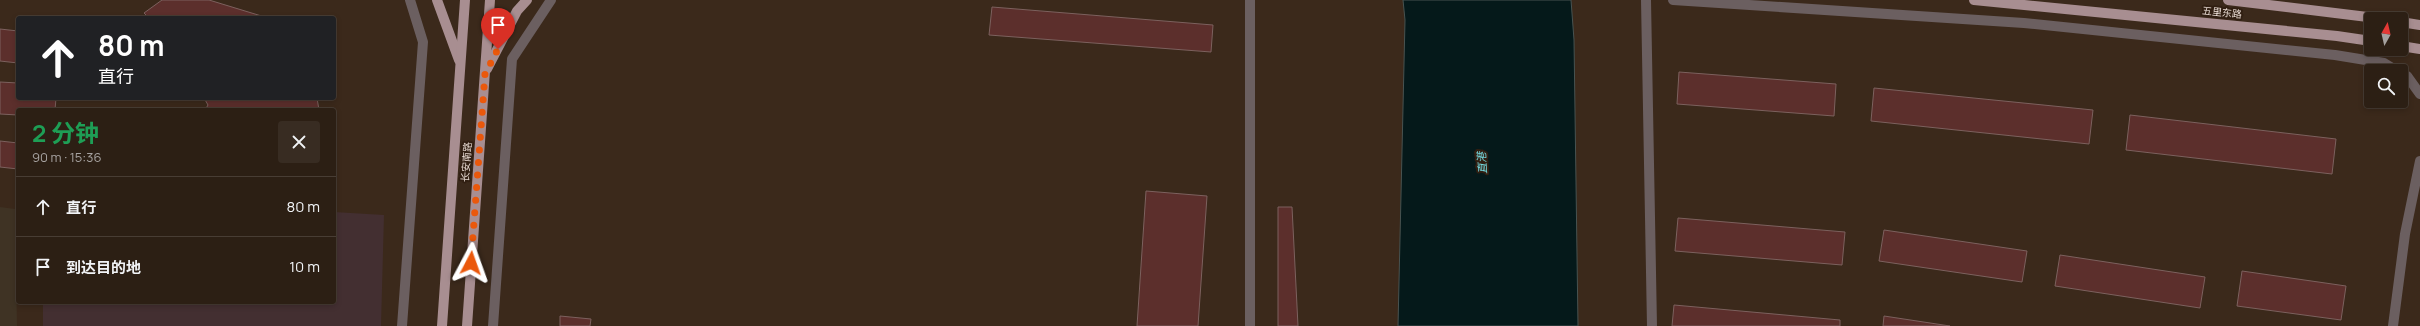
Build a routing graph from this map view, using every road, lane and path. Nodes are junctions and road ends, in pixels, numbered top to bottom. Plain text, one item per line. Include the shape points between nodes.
1 (410, 0) edge
2 (437, 0) edge
3 (465, 0) edge
4 (490, 0) edge
5 (527, 0) edge
6 (551, 0) edge
7 (1250, 0) edge
8 (1646, 0) edge
9 (1673, 0) edge
10 (1974, 0) edge
11 (2228, 0) edge
12 (2364, 17) edge
13 (2408, 23) edge
14 (2420, 25) edge
15 (2364, 41) edge
16 (2408, 47) edge
17 (2420, 49) edge
18 (461, 64) junction
19 (2386, 64) edge
20 (485, 74) junction
21 (2408, 77) edge
22 (2420, 94) edge
23 (2420, 161) edge
24 (402, 326) edge
25 (442, 326) edge
26 (467, 326) edge
27 (493, 326) edge
28 (1250, 326) edge
29 (1652, 326) edge
30 (2393, 326) edge

1 - 24 street via 423,42
2 - 18 main road
3 - 18 main road, 长安南路
4 - 20 main road, 长安南路
5 - 20 main road via 517,11
6 - 27 street via 512,59
7 - 28 street
8 - 29 street
9 - 19 street via 2024,23 2335,55
10 - 15 main road, 五里东路
11 - 12 main road, 五里东路
13 - 14 main road
16 - 17 main road
18 - 25 main road, 长安南路
20 - 26 main road, 长安南路
21 - 22 street
23 - 30 street via 2405,234

